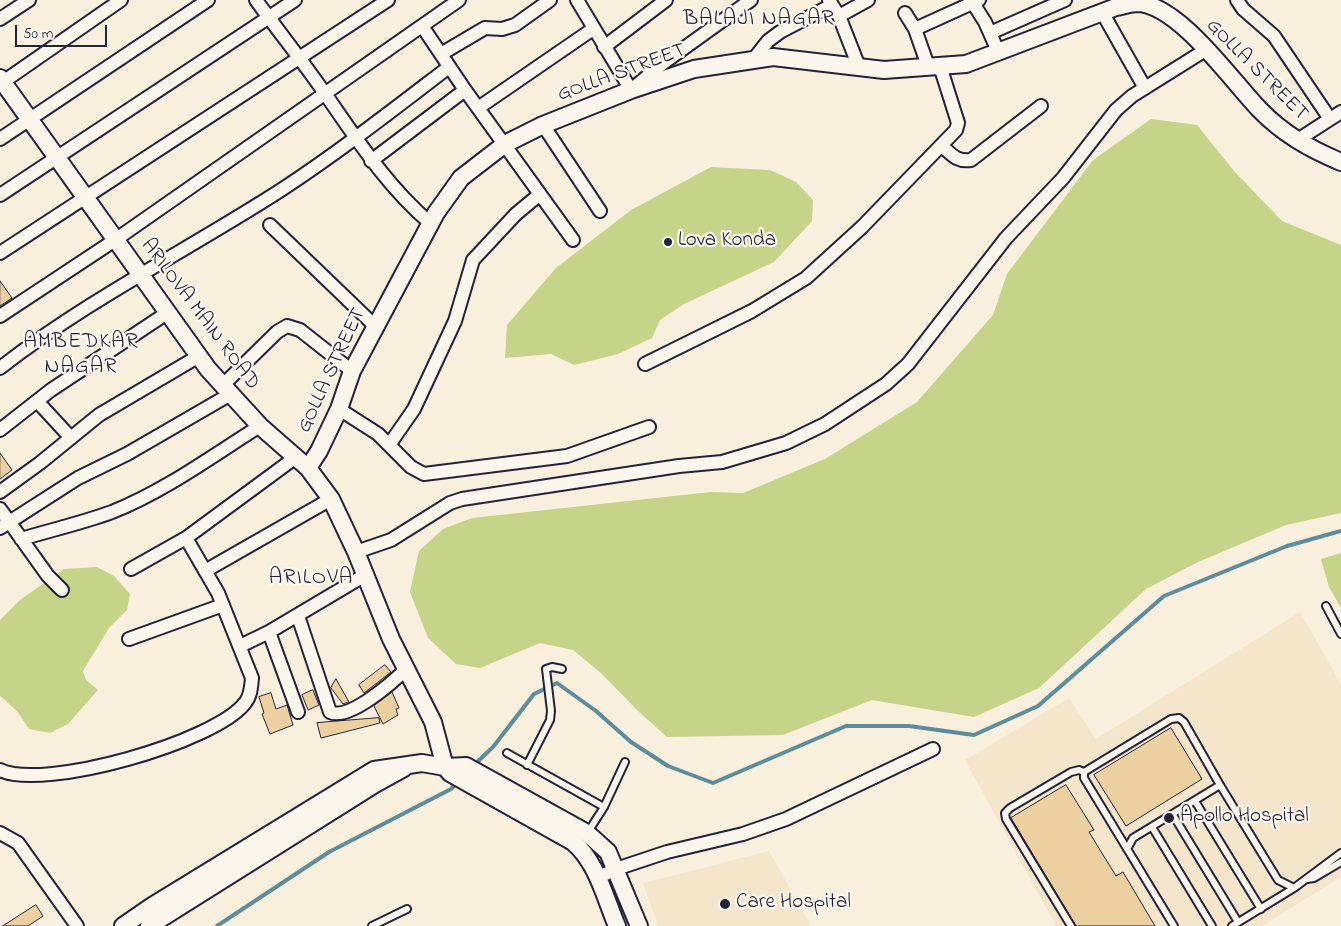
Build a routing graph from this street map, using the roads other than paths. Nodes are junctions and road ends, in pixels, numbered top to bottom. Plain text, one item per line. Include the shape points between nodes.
1 (29, 0) edge
2 (121, 0) edge
3 (208, 0) edge
4 (256, 0) edge
5 (295, 0) edge
6 (388, 0) edge
7 (459, 0) edge
8 (550, 0) edge
9 (666, 0) edge
10 (750, 0) edge
11 (868, 0) edge
12 (1064, 0) edge
13 (1237, 0) edge
14 (579, 1) edge
15 (974, 1) edge
16 (1138, 1) edge
17 (830, 2) edge
18 (1102, 12) junction
19 (905, 13) dead end
20 (838, 16) junction
21 (269, 18) junction
22 (0, 19) edge
23 (422, 26) junction
24 (915, 28) junction
25 (593, 29) junction
26 (990, 34) junction
27 (604, 47) junction
28 (1207, 49) junction
29 (998, 51) junction
30 (440, 54) junction
31 (298, 58) junction
32 (753, 60) junction
33 (934, 66) junction
34 (449, 67) junction
35 (859, 67) junction
36 (1, 81) edge
37 (1145, 88) junction
38 (465, 90) junction
39 (631, 90) junction
40 (326, 94) junction
41 (1041, 106) dead end
42 (478, 108) junction
43 (1336, 115) edge
44 (30, 120) junction
45 (543, 125) junction
46 (355, 138) junction
47 (0, 139) edge
48 (1296, 141) junction
49 (505, 144) junction
50 (942, 146) junction
51 (56, 158) junction
52 (371, 161) junction
53 (1341, 162) edge
54 (540, 194) junction
55 (0, 195) edge
56 (85, 198) junction
57 (600, 211) dead end
58 (430, 222) junction
59 (270, 225) dead end
60 (115, 240) junction
61 (573, 240) dead end
62 (0, 253) edge
63 (141, 275) junction
64 (168, 313) junction
65 (0, 316) edge
66 (376, 327) junction
67 (199, 356) junction
68 (646, 364) dead end
69 (0, 368) edge
70 (352, 371) junction
71 (226, 391) junction
72 (37, 401) junction
73 (339, 409) junction
74 (260, 426) junction
75 (649, 427) dead end
76 (0, 430) edge
77 (71, 438) junction
78 (389, 444) junction
79 (296, 457) junction
80 (308, 468) junction
81 (0, 492) edge
82 (330, 499) junction
83 (0, 509) edge
84 (4, 524) edge
85 (186, 538) junction
86 (20, 539) junction
87 (356, 552) junction
88 (131, 569) dead end
89 (205, 571) junction
90 (365, 575) junction
91 (62, 590) dead end
92 (223, 605) junction
93 (1326, 606) dead end
94 (298, 616) junction
95 (269, 632) junction
96 (1341, 634) edge
97 (129, 638) dead end
98 (240, 646) junction
99 (406, 669) junction
100 (562, 669) dead end
101 (298, 712) dead end
102 (933, 749) dead end
103 (506, 753) dead end
104 (625, 762) dead end
105 (410, 765) junction
106 (527, 765) junction
107 (0, 770) edge
108 (1084, 772) junction
109 (462, 773) junction
110 (1220, 785) junction
111 (1195, 801) junction
112 (604, 807) junction
113 (1173, 815) junction
114 (1152, 827) junction
115 (587, 832) junction
116 (0, 833) edge
117 (1128, 849) junction
118 (1341, 853) edge
119 (1341, 862) edge
120 (616, 869) junction
121 (597, 878) junction
122 (1307, 879) junction
123 (1294, 888) junction
124 (408, 909) dead end
125 (1261, 909) junction
126 (1238, 922) junction
127 (77, 926) edge
128 (123, 926) edge
129 (149, 926) edge
130 (372, 926) edge
131 (617, 926) edge
132 (639, 926) edge
133 (1071, 926) edge
134 (1174, 926) edge
135 (1212, 926) edge
136 (1232, 926) edge

1 - 22 street
2 - 36 street
3 - 44 street
4 - 21 street
5 - 21 street
6 - 31 street
7 - 23 street
8 - 30 street via 515,25 502,29 485,28
9 - 27 street
10 - 39 street
11 - 20 street
12 - 26 street
13 - 43 street via 1274,36
14 - 25 street
15 - 24 street
15 - 26 street
16 - 18 street, GOLLA STREET
16 - 28 street, GOLLA STREET via 1171,17
17 - 20 street
17 - 32 street via 768,40
18 - 29 street, GOLLA STREET
18 - 37 street
19 - 24 street
20 - 35 street
21 - 31 street
21 - 51 street
23 - 30 street
23 - 40 street
24 - 33 street
25 - 27 street
25 - 42 street
26 - 29 street
27 - 39 street
28 - 37 street
28 - 48 street, GOLLA STREET via 1259,110
29 - 33 street, GOLLA STREET via 966,64
30 - 34 street
31 - 40 street
31 - 56 street
32 - 35 street, GOLLA STREET via 773,57
32 - 39 street, GOLLA STREET via 694,69
33 - 35 street, GOLLA STREET via 884,70
33 - 50 street via 958,123
34 - 38 street
34 - 46 street
36 - 44 street, ARILOVA MAIN ROAD
37 - 87 street via 1116,110 1063,178 1006,238 908,364 886,384 825,424 786,443 722,462 462,499 450,503 391,540
38 - 42 street
38 - 52 street
39 - 45 street, GOLLA STREET
40 - 46 street
40 - 60 street
41 - 50 street via 971,160 953,157
42 - 49 street
43 - 48 street
44 - 47 street
44 - 51 street, ARILOVA MAIN ROAD
45 - 49 street, GOLLA STREET
45 - 57 street
46 - 52 street
46 - 63 street via 280,190
48 - 53 street, GOLLA STREET
49 - 54 street
49 - 58 street, GOLLA STREET via 461,178
50 - 68 street via 832,257 806,278 752,311
51 - 55 street
51 - 56 street, ARILOVA MAIN ROAD
52 - 58 street via 410,206
54 - 61 street
54 - 78 street via 509,220 473,260 455,321 414,410
56 - 60 street, ARILOVA MAIN ROAD
56 - 62 street
58 - 66 street, GOLLA STREET
59 - 66 street
60 - 63 street, ARILOVA MAIN ROAD
60 - 65 street
63 - 64 street, ARILOVA MAIN ROAD
63 - 69 street
64 - 67 street, ARILOVA MAIN ROAD
64 - 72 street
66 - 70 street, GOLLA STREET
67 - 71 street, ARILOVA MAIN ROAD
67 - 77 street via 99,415
70 - 71 street via 300,330 287,326 277,332
70 - 73 street, GOLLA STREET
71 - 74 street, ARILOVA MAIN ROAD
71 - 84 street via 127,454 78,478
72 - 76 street
72 - 77 street
73 - 78 street via 364,423
73 - 80 street, GOLLA STREET
74 - 79 street, ARILOVA MAIN ROAD
74 - 86 street via 137,500 103,515
75 - 78 street via 567,456 434,473 416,472
77 - 81 street
79 - 80 street, ARILOVA MAIN ROAD
79 - 85 street
80 - 82 street, ARILOVA MAIN ROAD
82 - 87 street, ARILOVA MAIN ROAD
82 - 89 street
83 - 84 street
84 - 86 street
85 - 88 street
85 - 89 street
86 - 91 street
87 - 90 street, ARILOVA MAIN ROAD
89 - 92 street
90 - 94 street
90 - 99 street, ARILOVA MAIN ROAD
92 - 97 street
92 - 98 street
93 - 96 lane
94 - 95 street
94 - 99 street via 330,712 334,714 368,700
95 - 98 street
95 - 101 street
98 - 107 street via 252,678 251,692 245,704 229,717 199,734 147,754 87,768 42,775 8,774
99 - 109 street, ARILOVA MAIN ROAD
100 - 106 lane via 546,669 550,720
102 - 120 street via 786,819
103 - 106 lane
104 - 112 lane
105 - 109 street via 434,764
105 - 128 street via 374,770
105 - 129 street
106 - 112 lane
108 - 110 lane via 1171,719 1179,718
108 - 117 lane via 1084,778
108 - 133 lane via 1071,772 1005,813
109 - 115 street
109 - 121 street via 573,842 590,862
110 - 111 lane
110 - 123 lane via 1278,880
111 - 113 lane
111 - 125 lane
112 - 115 lane
113 - 114 lane
113 - 126 lane
114 - 117 lane via 1133,838
114 - 135 lane
115 - 120 street via 608,852
116 - 127 street via 18,843
117 - 134 lane
118 - 122 lane
119 - 122 lane
120 - 121 street
120 - 132 street
121 - 131 street
122 - 123 lane
123 - 125 lane
124 - 130 lane
125 - 126 lane
126 - 136 lane

